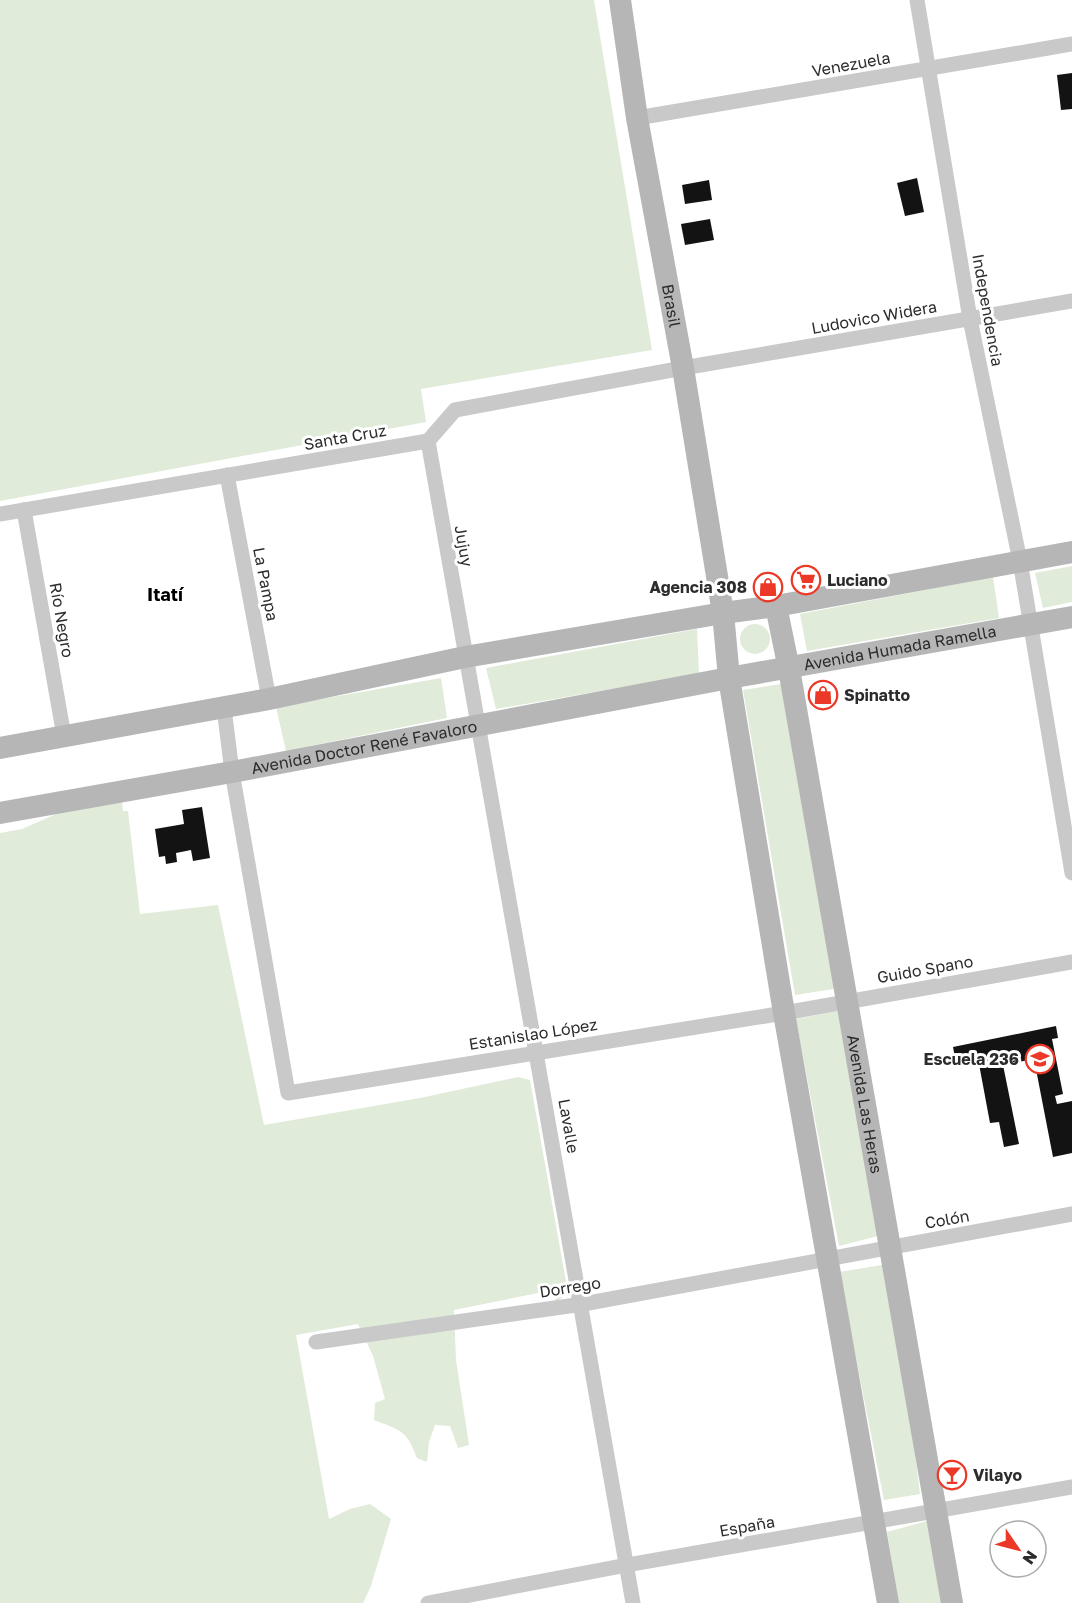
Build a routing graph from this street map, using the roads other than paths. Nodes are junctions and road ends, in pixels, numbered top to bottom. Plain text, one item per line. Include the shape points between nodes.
1 (620, 0) edge
2 (917, 0) edge
3 (1072, 44) edge
4 (929, 69) junction
5 (637, 118) junction
6 (1072, 301) edge
7 (970, 319) junction
8 (683, 368) junction
9 (428, 441) junction
10 (227, 475) junction
11 (24, 510) junction
12 (0, 514) edge
13 (1072, 552) edge
14 (1020, 561) junction
15 (776, 606) junction
16 (723, 613) junction
17 (1072, 617) edge
18 (1030, 625) junction
19 (465, 657) junction
20 (789, 669) junction
21 (729, 678) junction
22 (269, 699) junction
23 (224, 708) junction
24 (477, 724) junction
25 (64, 736) junction
26 (0, 748) edge
27 (232, 772) junction
28 (0, 813) edge
29 (1072, 873) edge
30 (1072, 962) edge
31 (846, 1002) junction
32 (784, 1012) junction
33 (537, 1052) junction
34 (1072, 1214) edge
35 (889, 1247) junction
36 (828, 1259) junction
37 (583, 1304) junction
38 (316, 1342) dead end
39 (1072, 1486) edge
40 (935, 1511) junction
41 (874, 1521) junction
42 (627, 1565) junction
43 (511, 1587) junction
44 (428, 1603) edge
45 (514, 1603) edge
46 (633, 1603) edge
47 (888, 1603) edge
48 (951, 1603) edge

1 - 5 main road, Brasil
2 - 4 street, Independencia
3 - 4 street, Venezuela
4 - 5 street, Venezuela
4 - 7 street, Independencia
5 - 8 main road, Brasil
6 - 7 street, Ludovico Widera
7 - 8 street, Ludovico Widera
7 - 14 street, Independencia
8 - 9 street via 455,410
8 - 16 main road, Brasil
9 - 10 street, Santa Cruz
9 - 19 street, Jujuy
10 - 11 street, Santa Cruz
10 - 22 street, La Pampa
11 - 12 street, Santa Cruz
11 - 25 street, Río Negro
13 - 14 main road
14 - 15 main road
14 - 18 street, Independencia
15 - 16 main road
15 - 20 main road, Avenida Las Heras
16 - 19 main road
16 - 21 main road
17 - 18 main road, Avenida Humada Ramella
18 - 20 main road, Avenida Humada Ramella
18 - 29 street, Independencia
19 - 22 main road
19 - 24 street, Lavalle
20 - 21 main road, Avenida Humada Ramella
20 - 31 main road, Avenida Las Heras
21 - 24 main road, Avenida Doctor René Favaloro
21 - 32 main road
22 - 23 main road
23 - 25 main road
23 - 27 street
24 - 27 main road, Avenida Doctor René Favaloro
24 - 33 street, Lavalle
25 - 26 main road
27 - 28 main road, Avenida Doctor René Favaloro
27 - 33 street, Estanislao López via 288,1093
30 - 31 street, Guido Spano
31 - 32 street, Guido Spano
31 - 35 main road, Avenida Las Heras
32 - 33 street, Estanislao López
32 - 36 main road
33 - 37 street, Lavalle
34 - 35 street, Colón
35 - 36 street, Colón
35 - 40 main road, Avenida Las Heras
36 - 37 street, Dorrego
36 - 41 main road
37 - 38 street, Dorrego
37 - 42 street, Lavalle
39 - 40 street, España
40 - 41 street, España
40 - 48 main road, Avenida Las Heras
41 - 42 street, España
41 - 47 main road
42 - 43 street, España
42 - 46 street, Lavalle
43 - 44 street, España
43 - 45 street

